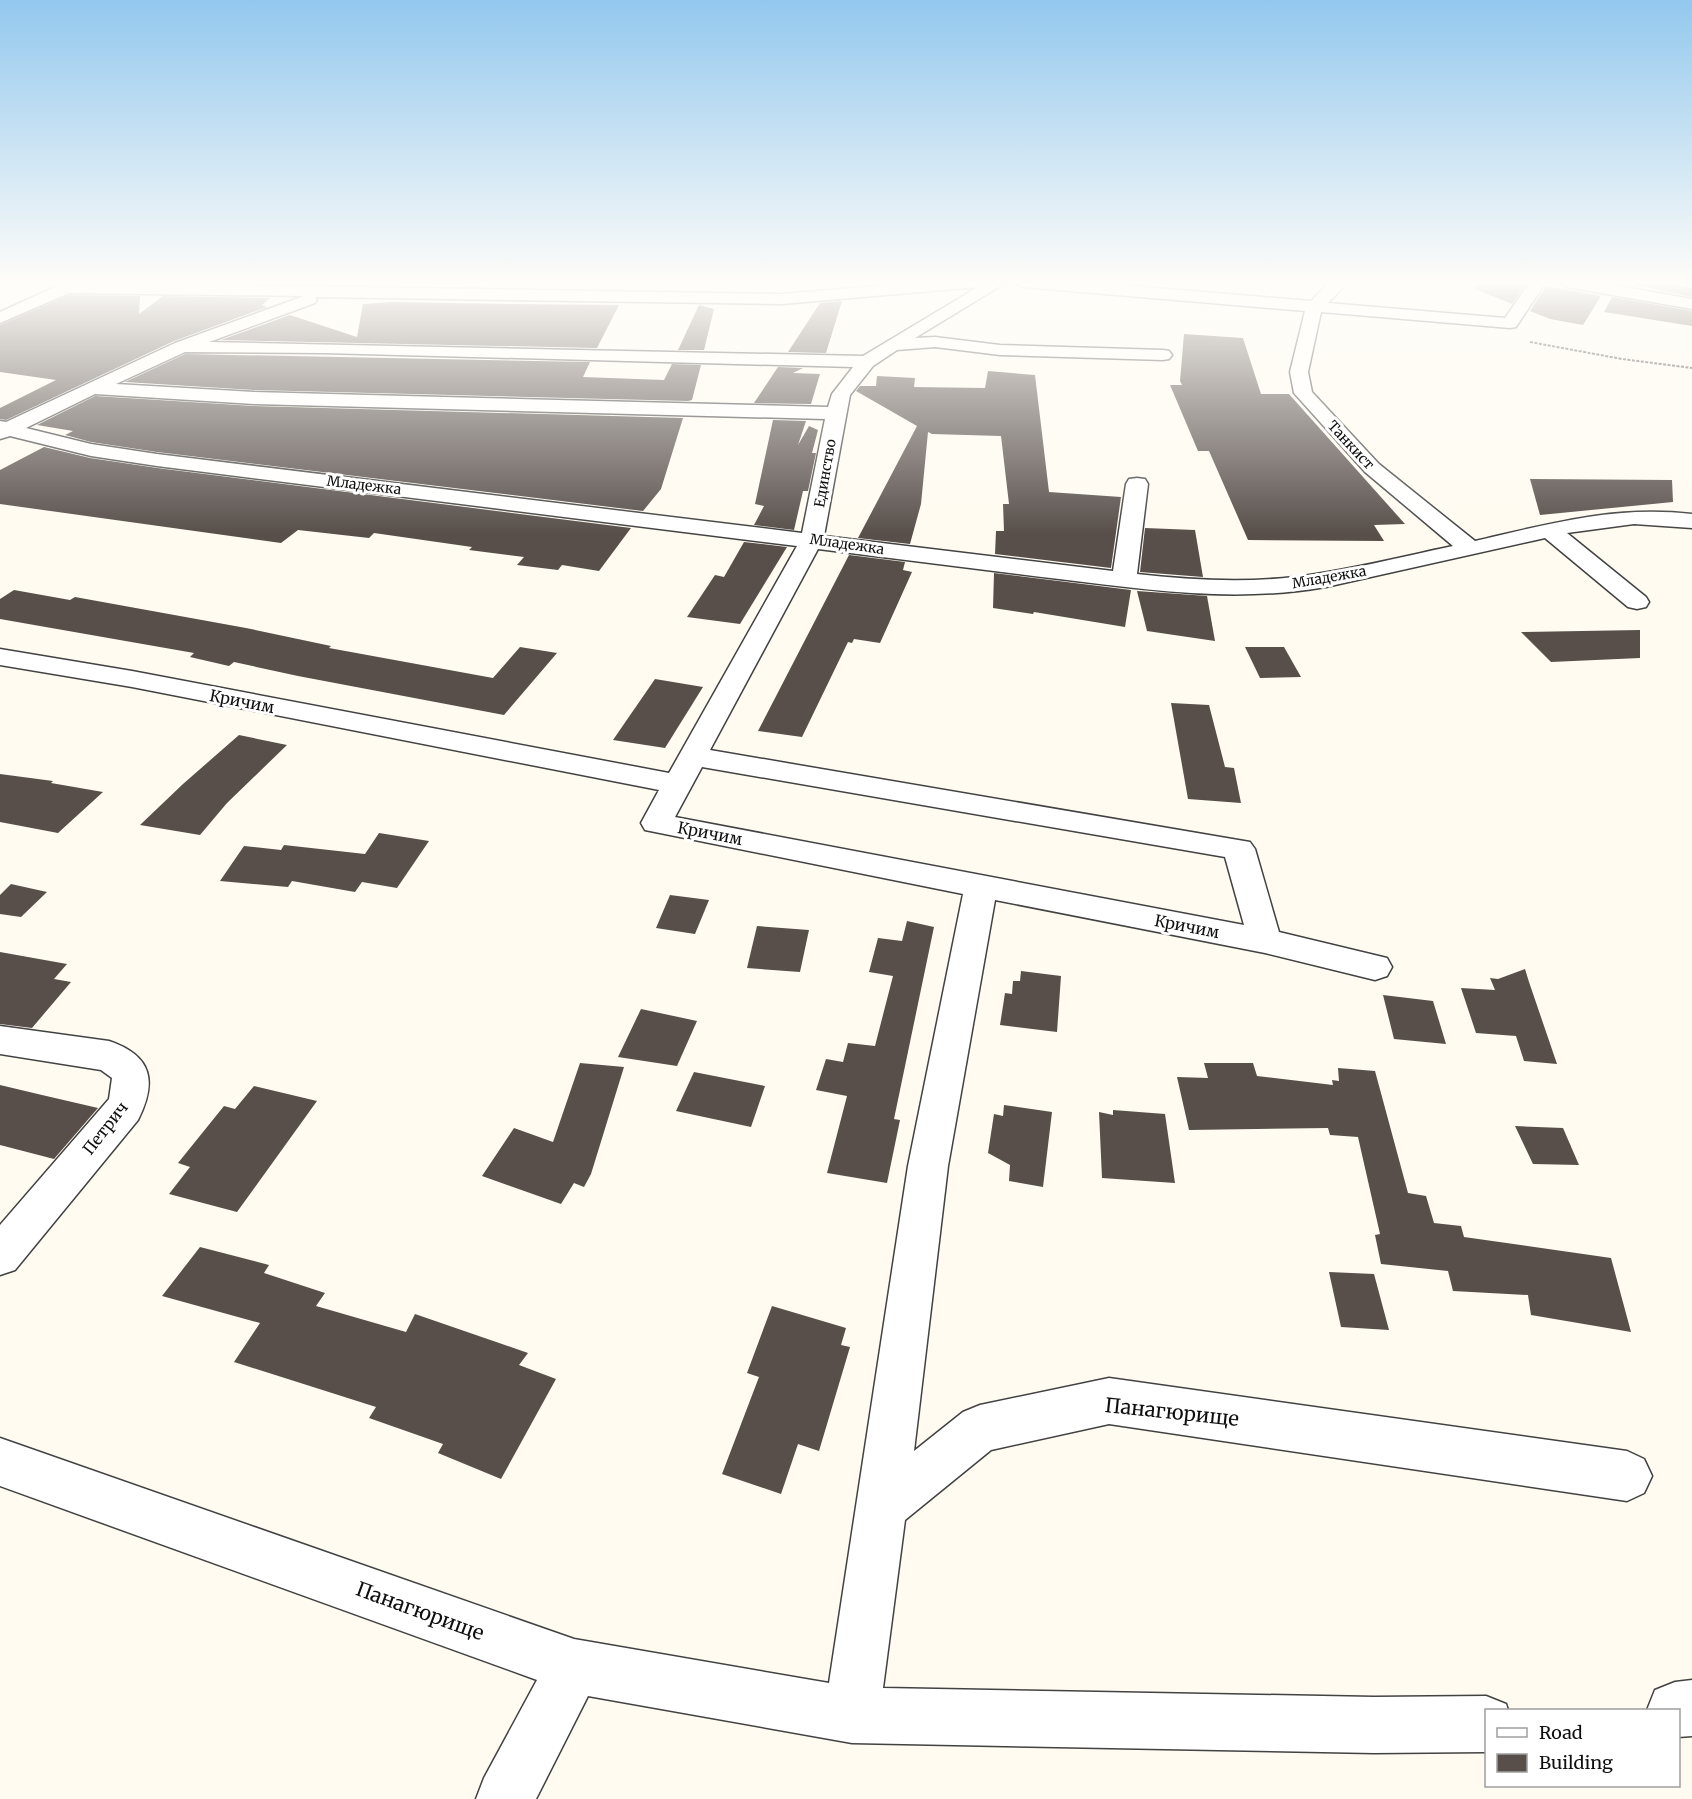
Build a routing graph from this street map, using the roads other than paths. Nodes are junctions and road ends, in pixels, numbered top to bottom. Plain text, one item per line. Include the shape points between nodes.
1 (140, 366) edge
2 (864, 366) edge
3 (1300, 366) edge
4 (93, 388) junction
5 (836, 413) junction
6 (3, 430) edge
7 (1137, 484) dead end
8 (1692, 521) edge
9 (1551, 531) junction
10 (812, 539) junction
11 (1470, 549) junction
12 (1124, 581) junction
13 (1637, 602) dead end
14 (0, 657) edge
15 (692, 756) junction
16 (676, 784) junction
17 (981, 887) junction
18 (1265, 941) junction
19 (1375, 967) dead end
20 (0, 1040) edge
21 (0, 1256) edge
22 (0, 1462) edge
23 (1627, 1476) dead end
24 (882, 1507) junction
25 (574, 1666) junction
26 (852, 1715) junction
27 (1485, 1724) edge
28 (505, 1799) edge

1 - 4 street
2 - 5 street, Единство via 841,394
3 - 11 street, Танкист via 1303,393 1372,468
4 - 5 street via 264,398
4 - 6 street
5 - 10 street, Единство
6 - 10 street, Младежка via 157,460
7 - 12 street
8 - 9 street, Младежка via 1626,516
9 - 11 street, Младежка
9 - 13 street
10 - 12 street, Младежка
10 - 15 street, Единство
11 - 12 street, Младежка via 1305,583 1183,587
14 - 16 street, Кричим
15 - 16 street, Единство
15 - 18 street via 1239,849
16 - 17 street, Кричим via 656,823
17 - 18 street, Кричим
17 - 24 street via 928,1166
18 - 19 street, Кричим
20 - 21 street, Петрич via 109,1056 123,1065 132,1084 124,1109
22 - 25 street, Панагюрище
23 - 24 street, Панагюрище via 1109,1401 980,1429
24 - 26 street
25 - 26 street, Панагюрище
25 - 28 street
26 - 27 street, Панагюрище

